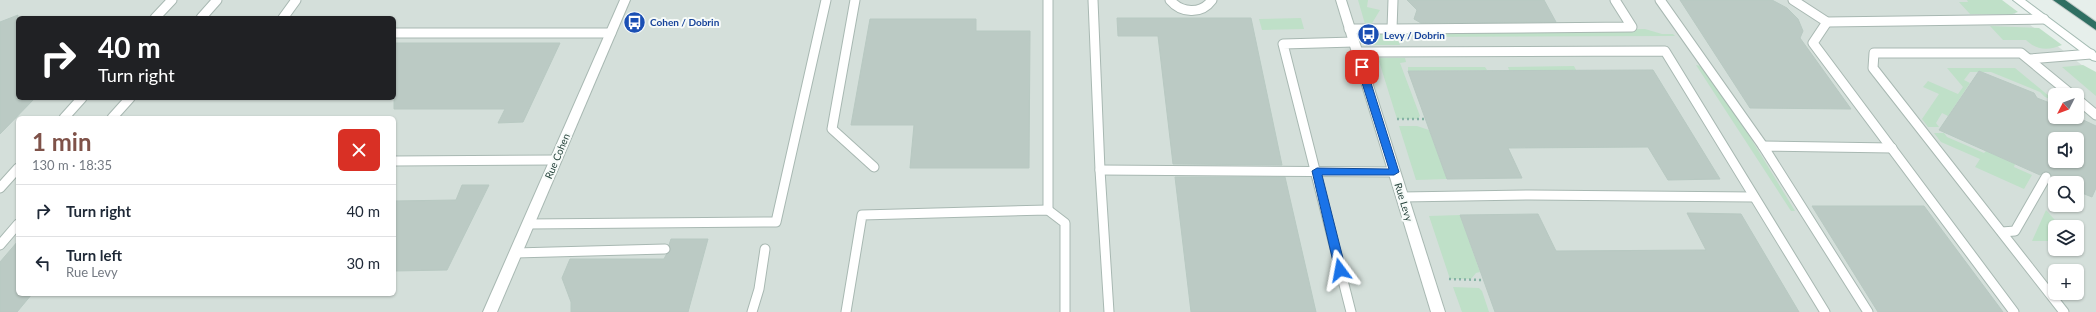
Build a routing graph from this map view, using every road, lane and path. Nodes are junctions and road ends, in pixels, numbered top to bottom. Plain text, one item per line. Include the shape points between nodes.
1 (172, 0) edge
2 (217, 0) edge
3 (296, 0) edge
4 (625, 0) edge
5 (826, 0) edge
6 (854, 0) edge
7 (1048, 0) edge
8 (1093, 0) edge
9 (1170, 0) edge
10 (1212, 0) edge
11 (1341, 0) edge
12 (1393, 0) edge
13 (1615, 0) edge
14 (1660, 0) edge
15 (1793, 0) edge
16 (2018, 0) edge
17 (2058, 0) edge
18 (157, 16) edge
19 (203, 16) edge
20 (284, 16) edge
21 (2044, 19) junction
22 (1827, 22) junction
23 (2096, 27) edge
24 (1350, 29) junction
25 (1392, 29) junction
26 (396, 33) edge
27 (611, 33) junction
28 (1355, 47) junction
29 (2093, 56) edge
30 (2030, 59) junction
31 (2064, 88) edge
32 (80, 100) edge
33 (128, 100) edge
34 (2084, 105) edge
35 (2096, 115) edge
36 (66, 116) edge
37 (114, 116) edge
38 (1397, 119) dead end
39 (1426, 120) dead end
40 (1763, 146) junction
41 (1892, 148) junction
42 (555, 160) junction
43 (396, 161) edge
44 (874, 167) dead end
45 (16, 170) edge
46 (1100, 170) junction
47 (1317, 171) junction
48 (1394, 172) junction
49 (2046, 177) dead end
50 (0, 188) edge
51 (1402, 197) junction
52 (1754, 197) junction
53 (1048, 210) junction
54 (528, 224) junction
55 (16, 226) edge
56 (2002, 232) junction
57 (0, 244) edge
58 (665, 249) dead end
59 (765, 249) dead end
60 (516, 253) junction
61 (1449, 279) dead end
62 (1483, 280) dead end
63 (490, 312) edge
64 (752, 312) edge
65 (846, 312) edge
66 (1065, 312) edge
67 (1109, 312) edge
68 (1351, 312) edge
69 (1438, 312) edge
70 (1825, 312) edge
71 (1868, 312) edge
72 (2014, 312) edge
73 (2064, 312) edge

1 - 18 lane
2 - 19 lane
3 - 20 lane
4 - 27 street, Rue Cohen
5 - 54 lane via 776,222
6 - 44 lane via 832,129
7 - 53 lane
8 - 46 lane
9 - 10 lane via 1179,8 1191,10 1204,8
11 - 24 street, Rue Levy
12 - 25 lane
13 - 25 lane via 1632,27
14 - 40 lane
15 - 22 lane
16 - 21 street
17 - 23 highway
21 - 22 lane
21 - 29 street
22 - 41 lane via 1813,42
24 - 25 lane
24 - 28 street, Rue Levy
26 - 27 lane
27 - 42 street, Rue Cohen
28 - 47 lane via 1283,44
28 - 48 street, Rue Levy
28 - 52 lane via 1666,51
29 - 30 lane
30 - 31 lane
30 - 56 lane via 2021,53 1874,53 1873,68
32 - 36 lane
33 - 37 lane
34 - 35 lane
38 - 39 path
40 - 41 lane
40 - 71 lane
41 - 72 lane
42 - 43 lane
42 - 54 street, Rue Cohen
45 - 50 lane
46 - 47 lane
46 - 67 lane
47 - 48 lane
47 - 68 lane
48 - 51 street, Rue Levy
49 - 56 lane via 2015,231
51 - 52 lane
51 - 69 street, Rue Levy
52 - 70 lane
53 - 65 lane via 862,215
53 - 66 lane via 1065,223
54 - 60 street, Rue Cohen
55 - 57 lane
56 - 73 lane
58 - 60 lane
59 - 64 lane
60 - 63 street, Rue Cohen
61 - 62 path

